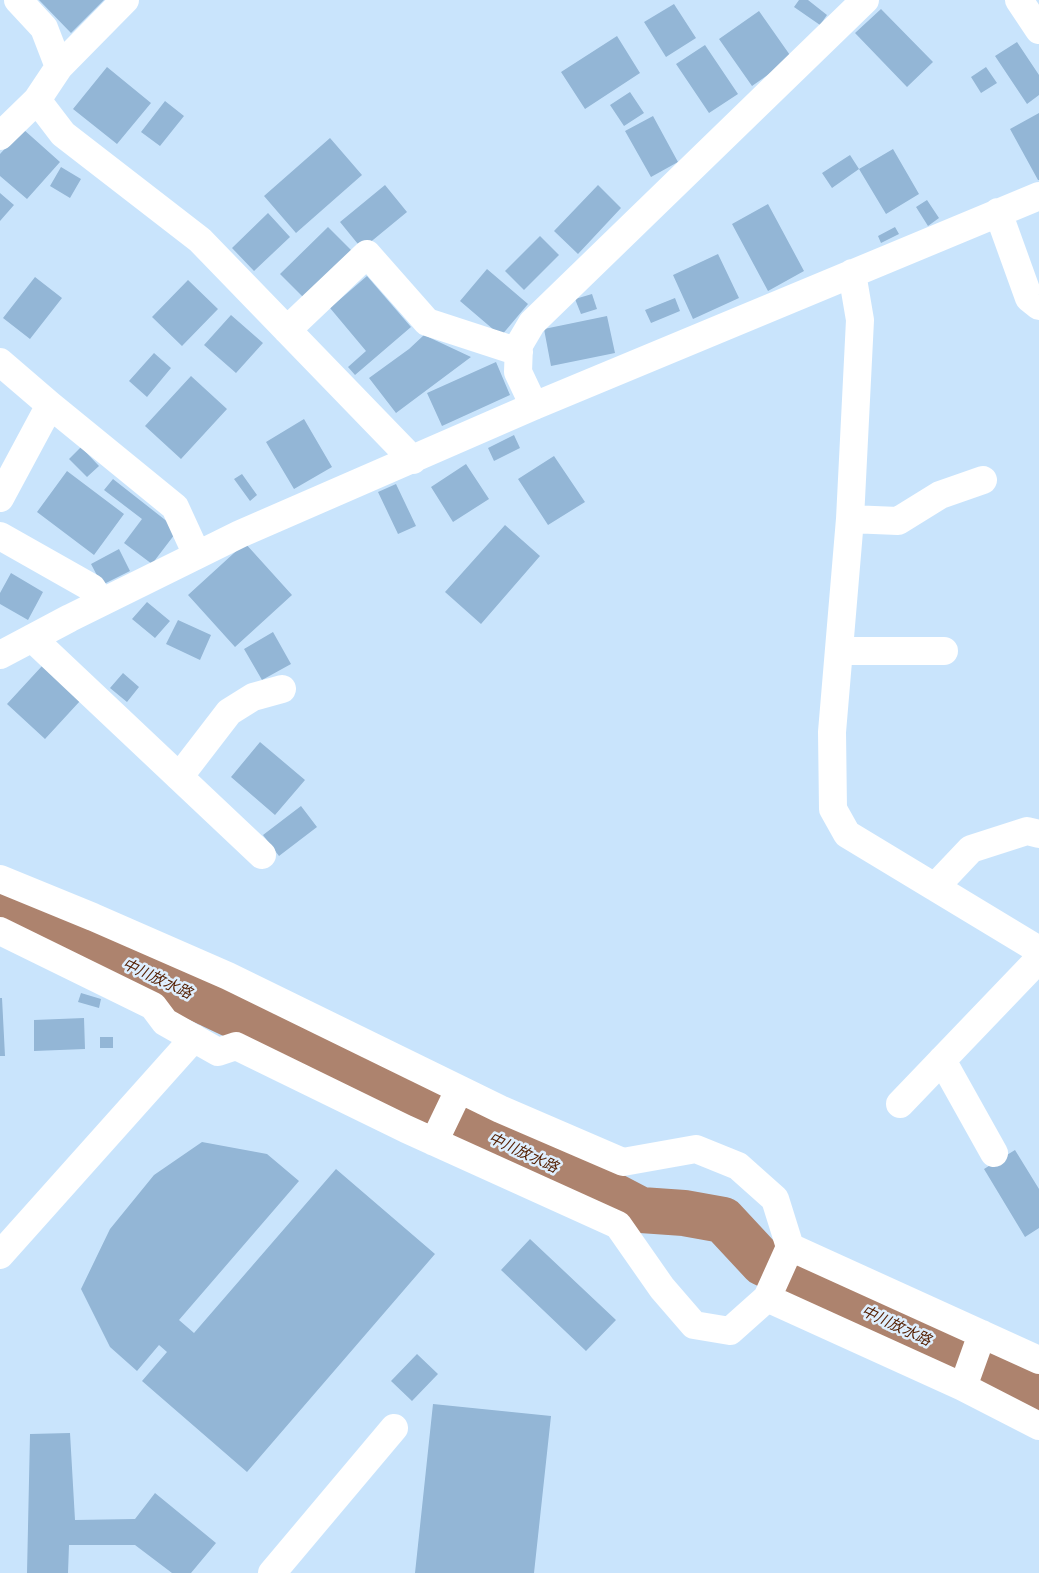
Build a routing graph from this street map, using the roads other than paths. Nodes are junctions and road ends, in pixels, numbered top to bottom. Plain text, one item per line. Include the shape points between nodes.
1 (18, 0) edge
2 (125, 0) edge
3 (865, 0) edge
4 (1020, 0) edge
5 (1039, 30) edge
6 (59, 67) junction
7 (37, 100) junction
8 (0, 136) edge
9 (1039, 196) edge
10 (998, 212) junction
11 (852, 273) junction
12 (1039, 306) edge
13 (287, 330) junction
14 (519, 352) junction
15 (0, 362) edge
16 (50, 405) junction
17 (534, 406) junction
18 (413, 460) junction
19 (983, 480) dead end
20 (0, 498) edge
21 (850, 520) junction
22 (0, 536) edge
23 (197, 555) junction
24 (101, 602) junction
25 (32, 638) junction
26 (839, 650) junction
27 (944, 651) dead end
28 (0, 655) edge
29 (282, 689) dead end
30 (179, 777) junction
31 (1039, 834) edge
32 (262, 855) dead end
33 (0, 879) edge
34 (934, 887) junction
35 (0, 931) edge
36 (1039, 950) edge
37 (1039, 959) edge
38 (194, 1038) junction
39 (942, 1060) junction
40 (459, 1090) junction
41 (900, 1104) dead end
42 (434, 1141) junction
43 (994, 1153) dead end
44 (790, 1247) junction
45 (0, 1255) edge
46 (767, 1298) junction
47 (982, 1335) junction
48 (1039, 1360) edge
49 (964, 1386) junction
50 (1039, 1426) edge
51 (394, 1428) dead end
52 (272, 1573) edge

1 - 6 street via 44,28
2 - 6 street
3 - 14 street via 532,322 519,344
4 - 5 street
6 - 7 street
7 - 8 street
7 - 13 street via 63,134 200,240
9 - 10 street
10 - 11 street
10 - 12 street via 1029,298
11 - 17 street
11 - 21 street via 860,320
13 - 14 street via 367,254 427,322
13 - 18 street
14 - 17 street via 518,372
15 - 16 street
16 - 20 street
16 - 23 street via 175,507
17 - 18 street
18 - 23 street
19 - 21 street via 940,495 898,521
21 - 26 street
22 - 24 street via 92,588
23 - 24 street
24 - 25 street
25 - 28 street
25 - 30 street
26 - 27 street
26 - 34 street via 832,732 833,809 847,834
29 - 30 street via 254,696 229,712
30 - 32 street
31 - 34 street via 1027,831 971,850
33 - 40 street via 228,976
34 - 36 street
35 - 38 street via 153,1006 165,1022
37 - 39 street
38 - 42 street via 218,1052 236,1046
38 - 45 street
39 - 41 street
39 - 43 street
40 - 42 street
40 - 44 street via 623,1162 696,1149 738,1166 775,1199
42 - 46 street via 618,1225 662,1288 694,1325 730,1331
44 - 46 street
44 - 47 street
46 - 49 street
47 - 48 street
47 - 49 street
49 - 50 street
51 - 52 street

